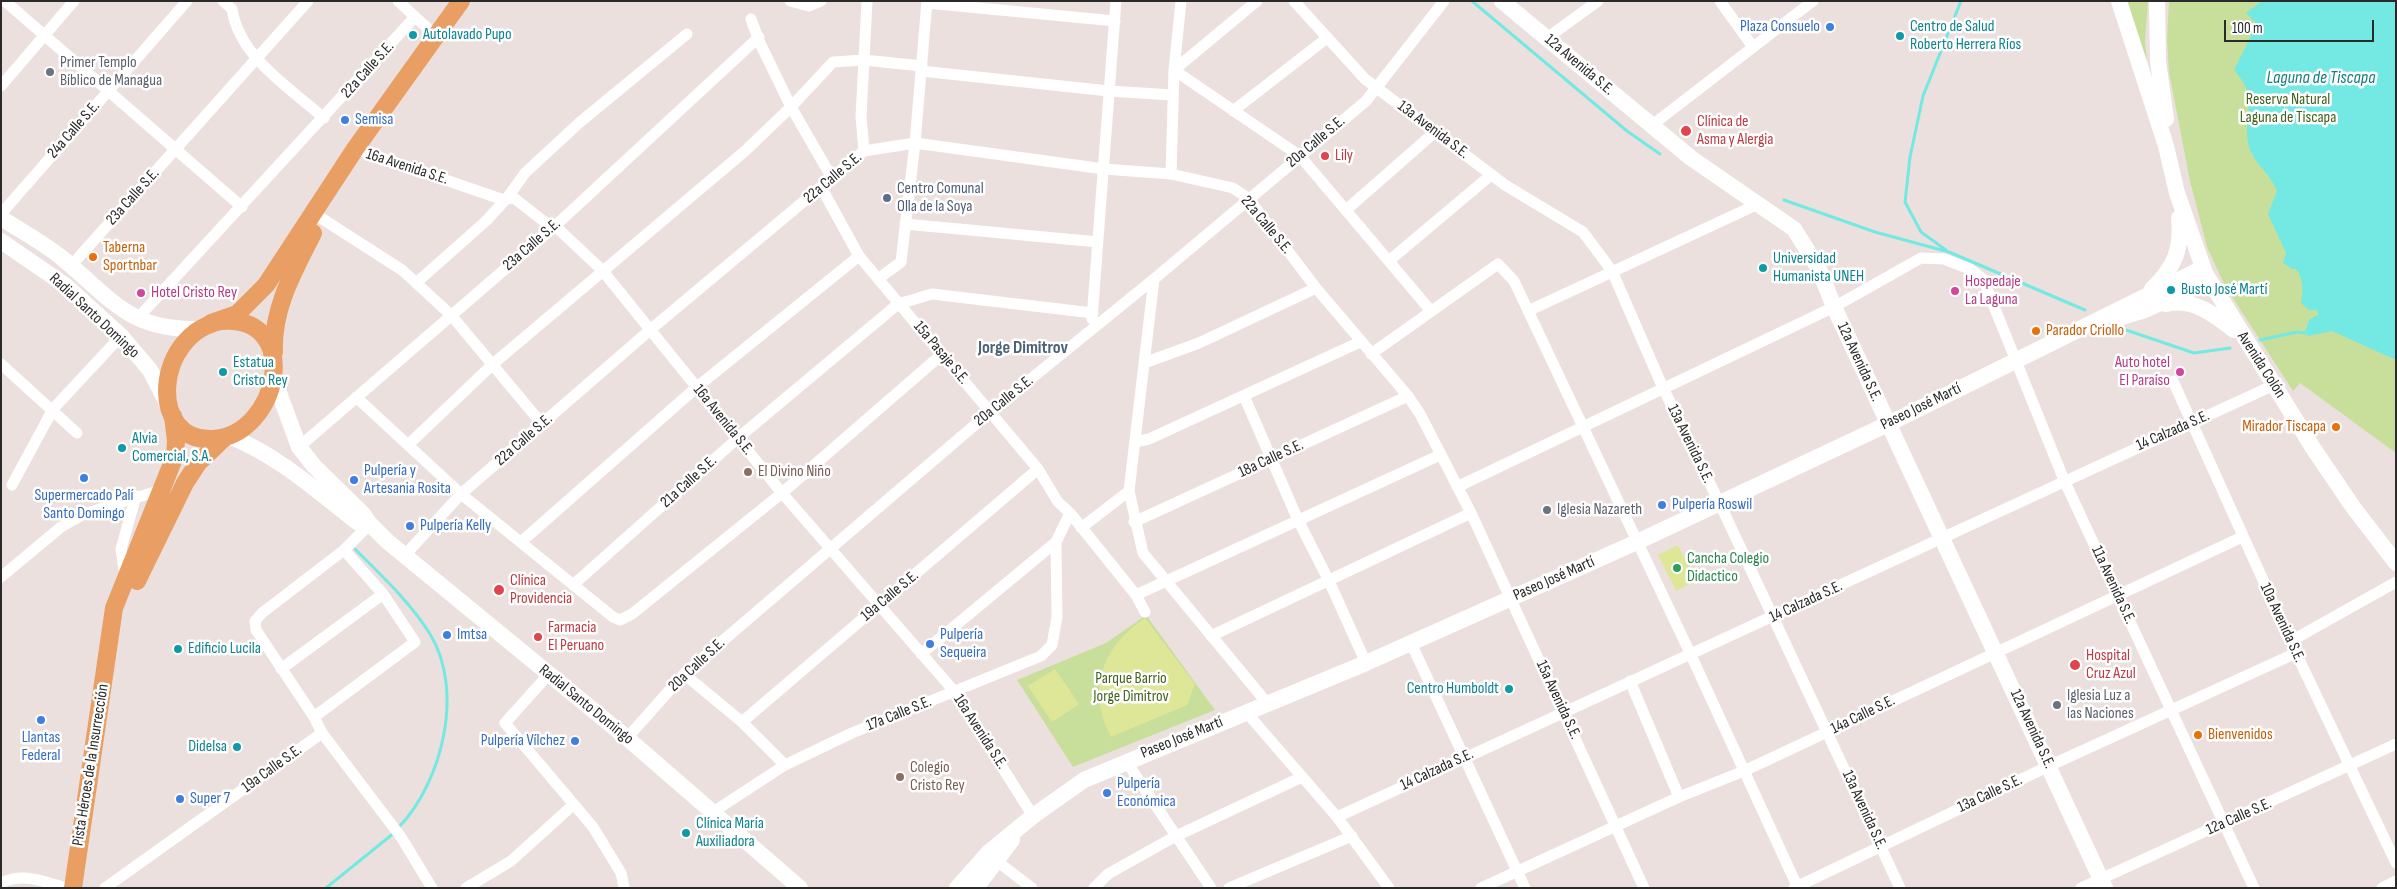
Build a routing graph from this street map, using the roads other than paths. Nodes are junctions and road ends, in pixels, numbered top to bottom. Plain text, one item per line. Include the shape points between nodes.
1 (5, 1) edge
2 (74, 1) edge
3 (187, 1) edge
4 (224, 1) edge
5 (308, 1) edge
6 (398, 1) edge
7 (460, 1) edge
8 (790, 1) edge
9 (821, 1) edge
10 (867, 1) edge
11 (1116, 1) edge
12 (1181, 1) edge
13 (1257, 1) edge
14 (1294, 1) edge
15 (1444, 1) edge
16 (1502, 1) edge
17 (1598, 1) edge
18 (1720, 1) edge
19 (1813, 1) edge
20 (2119, 1) edge
21 (2157, 1) edge
22 (927, 2) edge
23 (414, 18) junction
24 (751, 20) dead end
25 (1115, 21) junction
26 (687, 34) dead end
27 (44, 36) junction
28 (436, 36) junction
29 (759, 37) junction
30 (1327, 38) junction
31 (1547, 38) junction
32 (1753, 47) junction
33 (258, 60) junction
34 (864, 60) junction
35 (922, 69) junction
36 (1174, 70) junction
37 (1, 86) edge
38 (1376, 87) junction
39 (109, 91) junction
40 (1110, 92) junction
41 (1173, 95) junction
42 (791, 107) junction
43 (1233, 111) junction
44 (324, 118) junction
45 (1650, 126) junction
46 (1435, 132) junction
47 (915, 143) junction
48 (2166, 146) junction
49 (176, 148) junction
50 (864, 151) junction
51 (351, 155) junction
52 (1300, 156) junction
53 (1104, 169) junction
54 (1170, 174) junction
55 (1491, 175) junction
56 (832, 178) junction
57 (821, 187) junction
58 (2177, 193) junction
59 (507, 198) junction
60 (1248, 198) junction
61 (1758, 204) junction
62 (242, 207) junction
63 (1346, 210) junction
64 (1, 214) edge
65 (1, 218) edge
66 (321, 218) junction
67 (906, 224) junction
68 (555, 226) junction
69 (1, 241) edge
70 (1098, 242) junction
71 (859, 256) junction
72 (78, 258) dead end
73 (1390, 260) junction
74 (602, 270) junction
75 (1612, 271) junction
76 (2206, 274) junction
77 (1154, 278) junction
78 (878, 279) junction
79 (416, 283) junction
80 (1316, 288) junction
81 (2146, 302) junction
82 (898, 304) junction
83 (1834, 307) junction
84 (1431, 311) junction
85 (1528, 311) junction
86 (1093, 313) junction
87 (451, 314) junction
88 (138, 319) junction
89 (206, 326) junction
90 (650, 330) junction
91 (1092, 330) junction
92 (121, 336) junction
93 (2243, 337) junction
94 (1360, 342) junction
95 (1371, 354) junction
96 (942, 355) junction
97 (2014, 360) junction
98 (1144, 363) junction
99 (1, 364) edge
100 (493, 364) junction
101 (274, 372) junction
102 (2173, 380) dead end
103 (2274, 385) junction
104 (697, 387) junction
105 (1663, 388) junction
106 (1244, 396) junction
107 (1408, 396) junction
108 (356, 397) junction
109 (53, 409) junction
110 (171, 412) junction
111 (990, 412) junction
112 (2193, 423) junction
113 (542, 424) junction
114 (1888, 424) junction
115 (1583, 426) junction
116 (77, 433) dead end
117 (226, 437) junction
118 (738, 438) junction
119 (1134, 442) junction
120 (408, 445) junction
121 (299, 448) junction
122 (1440, 454) junction
123 (1272, 459) junction
124 (1038, 469) junction
125 (2064, 480) junction
126 (12, 485) dead end
127 (1457, 487) junction
128 (161, 490) junction
129 (1129, 491) junction
130 (782, 493) junction
131 (461, 494) junction
132 (136, 496) junction
133 (1720, 504) junction
134 (1070, 513) junction
135 (1471, 513) junction
136 (1298, 520) junction
137 (1134, 522) junction
138 (370, 524) junction
139 (1081, 528) junction
140 (2242, 537) junction
141 (1943, 538) junction
142 (522, 542) junction
143 (1056, 542) junction
144 (1638, 542) junction
145 (830, 549) junction
146 (344, 550) junction
147 (405, 555) junction
148 (2396, 564) edge
149 (1, 577) edge
150 (125, 579) junction
151 (1166, 581) junction
152 (1329, 581) junction
153 (2396, 582) edge
154 (573, 585) junction
155 (383, 594) junction
156 (1136, 595) junction
157 (2118, 596) junction
158 (1511, 598) junction
159 (880, 605) junction
160 (1145, 612) dead end
161 (1773, 617) junction
162 (1211, 636) junction
163 (2291, 641) junction
164 (109, 642) junction
165 (1412, 643) junction
166 (1996, 651) junction
167 (1690, 653) junction
168 (2296, 653) junction
169 (921, 654) junction
170 (1366, 663) junction
171 (281, 669) junction
172 (549, 674) junction
173 (684, 674) junction
174 (1630, 681) junction
175 (954, 691) junction
176 (1267, 703) junction
177 (2172, 710) junction
178 (1563, 711) junction
179 (1246, 712) junction
180 (314, 717) junction
181 (742, 722) junction
182 (322, 732) junction
183 (1827, 732) junction
184 (627, 738) junction
185 (2396, 744) edge
186 (1466, 756) junction
187 (1126, 761) junction
188 (785, 765) junction
189 (2049, 766) junction
190 (2349, 767) junction
191 (1744, 771) junction
192 (1302, 777) junction
193 (1680, 797) junction
194 (573, 805) junction
195 (713, 812) junction
196 (1337, 817) junction
197 (1028, 821) junction
198 (2224, 824) junction
199 (1616, 826) junction
200 (1178, 835) junction
201 (1352, 836) junction
202 (1881, 846) junction
203 (998, 862) junction
204 (2396, 863) edge
205 (1518, 872) junction
206 (2396, 881) edge
207 (1, 883) edge
208 (2103, 883) edge
209 (1796, 887) edge
210 (67, 888) edge
211 (72, 888) edge
212 (105, 888) edge
213 (432, 888) edge
214 (466, 888) edge
215 (624, 888) edge
216 (800, 888) edge
217 (957, 888) edge
218 (976, 888) edge
219 (1032, 888) edge
220 (1094, 888) edge
221 (1212, 888) edge
222 (1229, 888) edge
223 (1388, 888) edge
224 (1481, 888) edge
225 (1525, 888) edge
226 (1644, 888) edge
227 (1900, 888) edge
228 (2081, 888) edge
229 (2254, 888) edge
230 (2382, 888) edge

1 - 27 street
2 - 27 street
3 - 39 street, 24a Calle S.E.
4 - 33 street via 232,9 235,24
5 - 33 street, 23a Calle S.E.
6 - 23 street
7 - 28 main road
8 - 9 street via 809,6
10 - 34 street
11 - 25 street
12 - 36 street
13 - 36 street
14 - 30 street, 13a Avenida S.E.
15 - 38 street, 20a Calle S.E.
16 - 31 main road, 12a Avenida S.E.
17 - 31 street
18 - 32 street
19 - 32 street
20 - 48 main road, Avenida Colón
21 - 48 main road, Avenida Colón via 2158,61 2166,118
22 - 25 street
22 - 35 street
23 - 28 street
23 - 44 street, 22a Calle S.E.
24 - 29 street
25 - 40 street
26 - 59 street via 572,129 525,173
27 - 37 street
27 - 39 street
28 - 51 main road
29 - 42 street
29 - 68 street, 23a Calle S.E.
30 - 38 street, 13a Avenida S.E. via 1365,80
30 - 43 street
31 - 45 main road, 12a Avenida S.E.
32 - 45 street
33 - 44 street
33 - 49 street, 23a Calle S.E.
34 - 35 street
34 - 42 street via 833,62
34 - 50 street via 861,117
35 - 40 street
35 - 47 street
36 - 41 street
36 - 43 street
38 - 46 street, 13a Avenida S.E.
38 - 52 street, 20a Calle S.E. via 1366,101
39 - 49 street
39 - 64 street, 24a Calle S.E.
40 - 41 street
40 - 53 street
41 - 54 street
42 - 56 street
42 - 74 street via 745,151
43 - 52 street
44 - 62 street, 22a Calle S.E.
45 - 61 main road, 12a Avenida S.E.
46 - 55 street, 13a Avenida S.E.
46 - 63 street
47 - 50 street, 22a Calle S.E.
47 - 53 street, 22a Calle S.E.
47 - 67 street
48 - 58 main road, Avenida Colón
49 - 62 street
49 - 72 street, 23a Calle S.E.
50 - 56 street, 22a Calle S.E.
51 - 59 street, 16a Avenida S.E.
51 - 66 main road
51 - 89 main road via 289,253 258,295 237,314
52 - 60 street, 20a Calle S.E.
52 - 63 street
53 - 54 street, 22a Calle S.E.
53 - 70 street
54 - 60 street, 22a Calle S.E. via 1233,188
55 - 73 street
55 - 75 street, 13a Avenida S.E. via 1582,232
56 - 57 street, 22a Calle S.E.
57 - 71 street, 15a Pasaje S.E.
57 - 90 street, 22a Calle S.E.
58 - 76 main road, Avenida Colón
58 - 81 main road via 2180,243 2170,267
59 - 68 street, 16a Avenida S.E. via 514,198 546,223
59 - 79 street
60 - 77 street, 20a Calle S.E.
60 - 80 street, 22a Calle S.E.
61 - 75 street
61 - 83 main road, 12a Avenida S.E. via 1798,234 1820,269
62 - 88 street, 22a Calle S.E.
63 - 73 street
65 - 88 main road, Radial Santo Domingo via 60,257 121,309
66 - 79 street via 402,270
66 - 101 main road via 282,300 273,333
67 - 70 street
67 - 78 street via 901,262
68 - 74 street, 16a Avenida S.E.
68 - 87 street, 23a Calle S.E.
69 - 92 main road, Radial Santo Domingo via 65,285
70 - 86 street
71 - 78 street, 15a Pasaje S.E.
71 - 104 street
73 - 84 street
74 - 90 street, 16a Avenida S.E.
74 - 100 street
75 - 85 street
75 - 105 street, 13a Avenida S.E.
76 - 81 main road, Paseo José Martí
76 - 93 main road, Avenida Colón
77 - 91 street, 20a Calle S.E.
77 - 98 street
78 - 82 street, 15a Pasaje S.E.
79 - 87 street
80 - 94 street, 22a Calle S.E.
80 - 98 street via 1199,343
81 - 93 main road via 2190,304 2220,319
81 - 97 main road, Paseo José Martí
82 - 86 street via 932,294
82 - 96 street, 15a Pasaje S.E.
82 - 118 street, 21a Calle S.E.
83 - 97 street, 11a Avenida S.E. via 1921,258 1944,259 1970,269 1983,279
83 - 105 street
83 - 114 main road, 12a Avenida S.E.
84 - 85 street via 1498,264 1514,281
84 - 95 street
85 - 115 street
86 - 91 street
87 - 100 street
87 - 108 street, 23a Calle S.E.
88 - 89 main road, Radial Santo Domingo via 160,327
89 - 101 main road via 238,321 255,328 267,341
89 - 110 main road via 184,342 172,363 166,386
90 - 104 street, 16a Avenida S.E.
90 - 113 street, 22a Calle S.E.
91 - 111 street, 20a Calle S.E.
92 - 109 street
92 - 110 main road, Radial Santo Domingo via 150,370
93 - 103 main road, Avenida Colón
94 - 95 street, 22a Calle S.E.
94 - 106 street
95 - 107 street, 22a Calle S.E.
96 - 111 street, 15a Pasaje S.E.
96 - 130 street
97 - 114 main road, Paseo José Martí
97 - 125 street, 11a Avenida S.E.
98 - 119 street
99 - 109 street
100 - 113 street
100 - 120 street
101 - 117 main road via 259,412 244,428
101 - 121 main road, Radial Santo Domingo
102 - 112 street, 10a Avenida S.E.
103 - 112 street, 14 Calzada S.E.
103 - 148 main road, Avenida Colón via 2353,507
104 - 118 street, 16a Avenida S.E.
104 - 142 street
105 - 115 street
105 - 133 street, 13a Avenida S.E.
106 - 119 street via 1148,439
106 - 123 street
107 - 122 street, 22a Calle S.E.
107 - 123 street, 18a Calle S.E.
108 - 120 street
108 - 121 street, 23a Calle S.E.
109 - 116 street
109 - 126 street
110 - 117 main road via 184,429 196,437
110 - 128 main road, Pista Héroes de la Insurrección via 176,448
111 - 124 street, 15a Pasaje S.E.
111 - 145 street, 20a Calle S.E.
112 - 125 street, 14 Calzada S.E.
112 - 140 street, 10a Avenida S.E.
113 - 131 street, 22a Calle S.E.
114 - 133 main road, Paseo José Martí
114 - 141 main road, 12a Avenida S.E.
115 - 127 street
115 - 144 street
117 - 138 main road, Radial Santo Domingo via 256,447 357,522
117 - 164 main road, Pista Héroes de la Insurrección via 198,463 175,500
118 - 130 street, 16a Avenida S.E.
118 - 154 street, 21a Calle S.E.
119 - 129 street
120 - 131 street
121 - 138 main road, Radial Santo Domingo
122 - 127 street, 15a Avenida S.E.
122 - 136 street
123 - 136 street
123 - 137 street, 18a Calle S.E.
124 - 134 street, 15a Pasaje S.E. via 1058,502
124 - 159 street, 19a Calle S.E.
125 - 141 street, 14 Calzada S.E.
125 - 157 street, 11a Avenida S.E.
127 - 135 street, 15a Avenida S.E.
128 - 132 street
128 - 150 main road, Pista Héroes de la Insurrección
129 - 137 street
129 - 139 street
130 - 145 street, 16a Avenida S.E.
130 - 154 street via 632,614 620,620
131 - 142 street
131 - 147 street, 22a Calle S.E.
132 - 149 street via 84,514 61,527
132 - 150 street via 121,549
133 - 144 main road, Paseo José Martí
133 - 161 street, 13a Avenida S.E.
134 - 139 street, 15a Pasaje S.E.
134 - 143 street
135 - 152 street
135 - 158 street, 15a Avenida S.E.
136 - 151 street
136 - 152 street
137 - 151 street via 1142,553
138 - 146 street
138 - 147 main road, Radial Santo Domingo
139 - 156 street, 15a Pasaje S.E.
140 - 157 street, 14a Calle S.E.
140 - 163 street, 10a Avenida S.E.
141 - 161 street, 14 Calzada S.E.
141 - 166 main road, 12a Avenida S.E.
142 - 154 street
143 - 169 street
143 - 175 street, 17a Calle S.E. via 1057,617 1052,645 1042,656
144 - 158 main road, Paseo José Martí
144 - 167 street
145 - 159 street, 16a Avenida S.E.
145 - 173 street, 20a Calle S.E.
146 - 155 street
146 - 171 street via 255,621 256,630
147 - 172 main road, Radial Santo Domingo
150 - 164 main road, Pista Héroes de la Insurrección via 114,608
151 - 156 street
151 - 162 street
152 - 162 street
152 - 170 street
153 - 163 street
155 - 171 street
155 - 180 street via 415,642
156 - 160 street, 15a Pasaje S.E.
157 - 166 street, 14a Calle S.E.
157 - 177 street, 11a Avenida S.E.
158 - 165 main road, Paseo José Martí
158 - 178 street, 15a Avenida S.E.
159 - 169 street, 16a Avenida S.E.
159 - 181 street, 19a Calle S.E.
161 - 167 street, 14 Calzada S.E.
161 - 183 street, 13a Avenida S.E.
162 - 176 street
163 - 168 street, 10a Avenida S.E.
164 - 211 main road, Pista Héroes de la Insurrección
165 - 170 main road, Paseo José Martí
165 - 186 street
166 - 183 street, 14a Calle S.E.
166 - 189 main road, 12a Avenida S.E.
167 - 174 street, 14 Calzada S.E.
167 - 191 street
168 - 177 street, 13a Calle S.E.
168 - 190 street, 10a Avenida S.E.
169 - 175 street, 16a Avenida S.E.
170 - 176 main road, Paseo José Martí
171 - 180 street
172 - 184 main road, Radial Santo Domingo
172 - 194 street via 505,724
173 - 181 street
173 - 184 street, 20a Calle S.E.
174 - 178 street, 14 Calzada S.E.
174 - 193 street
175 - 188 street, 17a Calle S.E.
175 - 197 street, 16a Avenida S.E.
176 - 179 main road, Paseo José Martí
177 - 189 street, 13a Calle S.E.
177 - 198 street, 11a Avenida S.E.
178 - 186 street, 14 Calzada S.E.
178 - 199 street, 15a Avenida S.E.
179 - 187 main road, Paseo José Martí
179 - 192 street
180 - 182 street
181 - 188 street
182 - 212 street, 19a Calle S.E.
182 - 213 street via 401,837
183 - 191 street, 14a Calle S.E.
183 - 202 street, 13a Avenida S.E.
184 - 195 main road, Radial Santo Domingo
185 - 190 street, 12a Calle S.E.
186 - 196 street, 14 Calzada S.E.
186 - 205 street
187 - 197 main road, Paseo José Martí via 1084,780
187 - 200 street
188 - 195 street, 17a Calle S.E.
189 - 202 street, 13a Calle S.E.
189 - 208 main road, 12a Avenida S.E.
190 - 198 street, 12a Calle S.E.
190 - 204 street, 10a Avenida S.E.
191 - 193 street, 14a Calle S.E.
191 - 209 street
192 - 196 street
192 - 200 street
193 - 199 street, 14a Calle S.E.
194 - 214 street via 511,861
194 - 215 street via 593,827 621,873
195 - 216 main road, Radial Santo Domingo
196 - 201 street
197 - 203 main road, Paseo José Martí
197 - 217 main road, Paseo José Martí via 988,853
198 - 208 street, 12a Calle S.E.
198 - 229 street, 11a Avenida S.E.
199 - 205 street, 14a Calle S.E.
199 - 226 street, 15a Avenida S.E.
200 - 220 street via 1108,874
200 - 221 street
201 - 222 street
201 - 223 street
202 - 209 street, 13a Calle S.E.
202 - 227 street, 13a Avenida S.E.
203 - 218 main road, Paseo José Martí
203 - 219 street
205 - 224 street, 14a Calle S.E.
205 - 225 street
206 - 230 street
207 - 210 street via 30,877
208 - 228 street, 12a Calle S.E.

